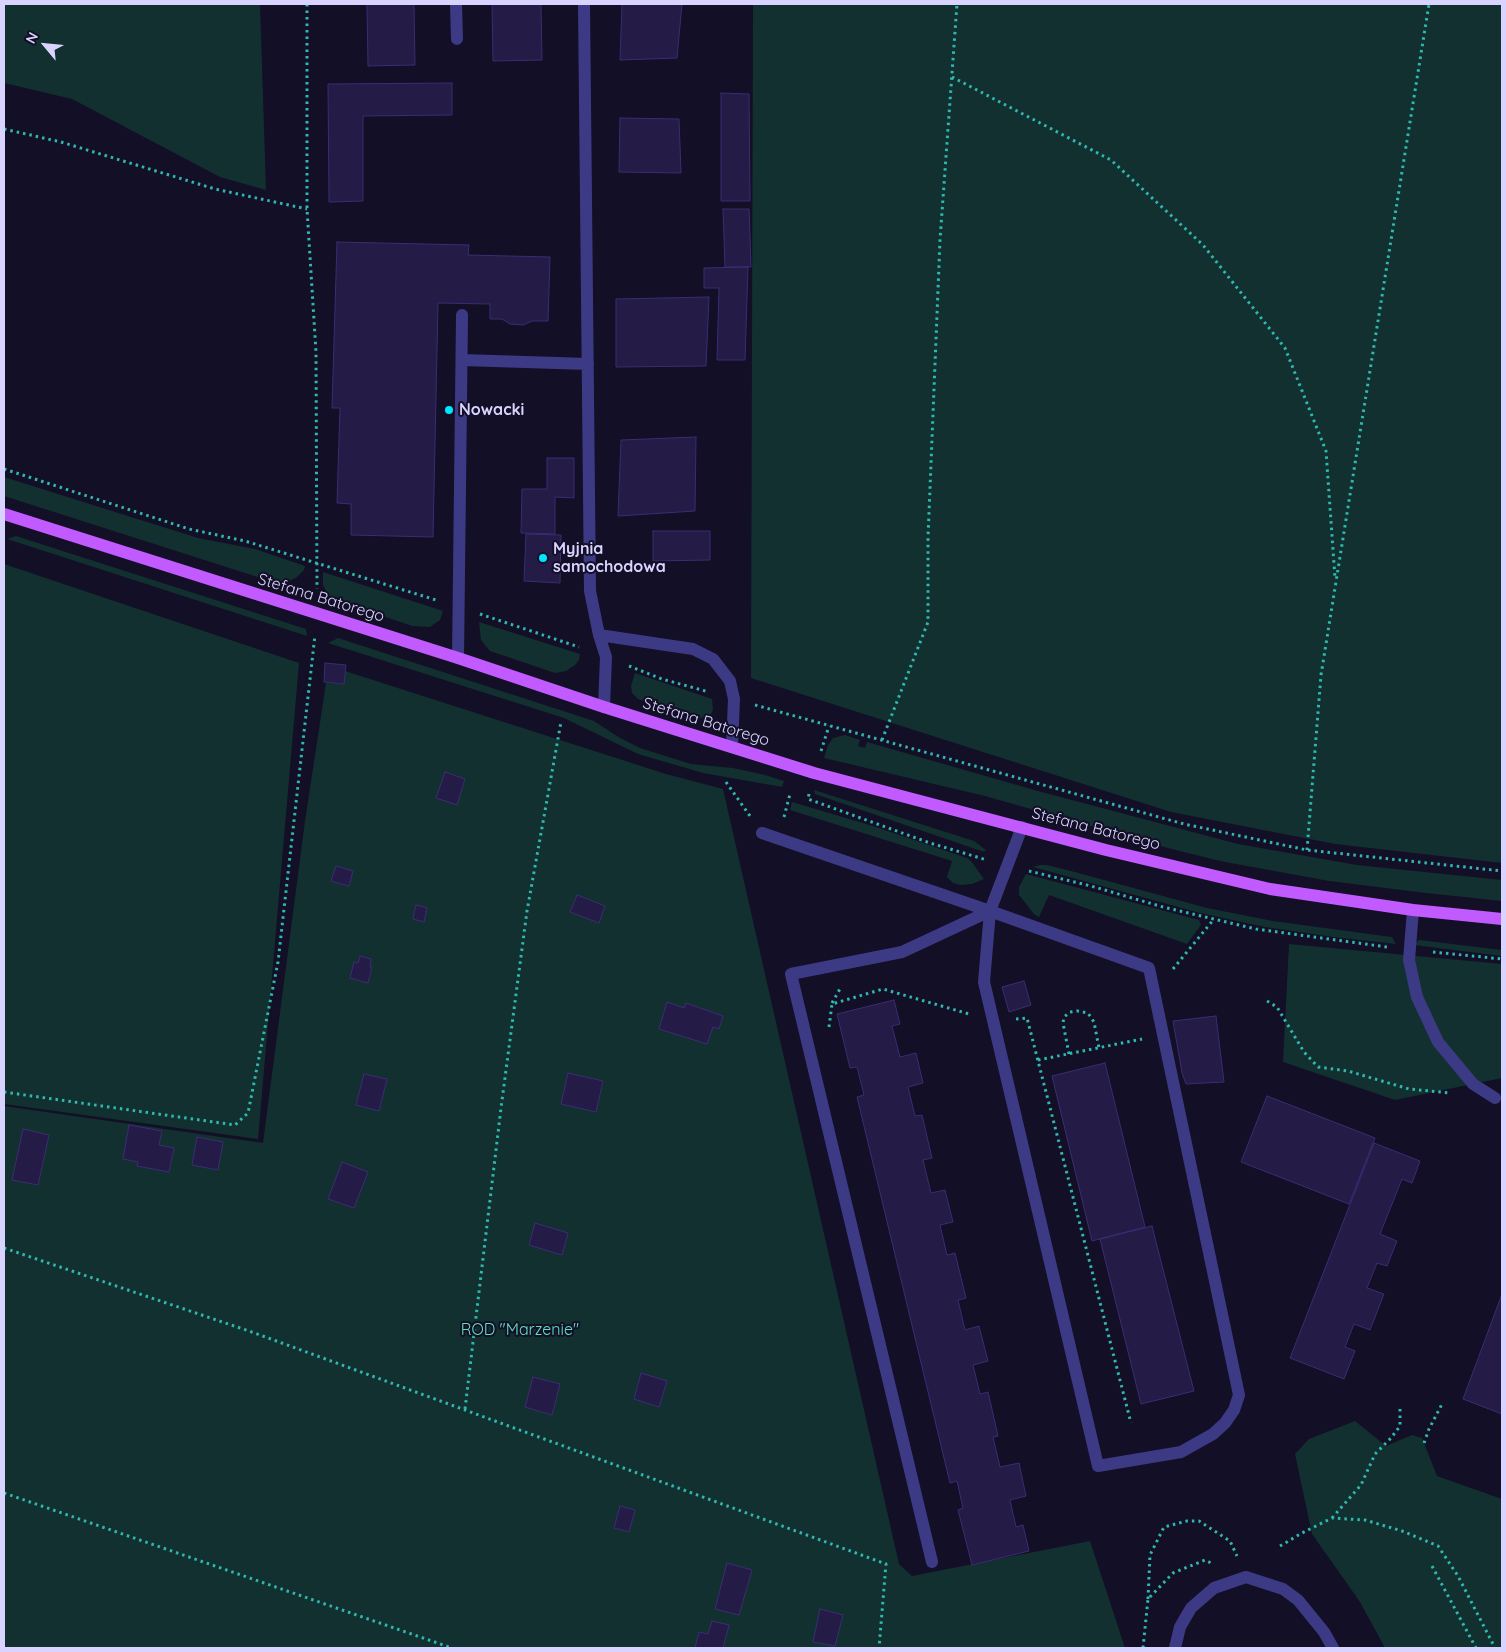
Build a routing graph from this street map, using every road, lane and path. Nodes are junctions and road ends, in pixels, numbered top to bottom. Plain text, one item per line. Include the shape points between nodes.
1 (306, 4) edge
2 (456, 4) edge
3 (584, 4) edge
4 (957, 4) edge
5 (1429, 4) edge
6 (457, 38) dead end
7 (952, 77) junction
8 (4, 129) edge
9 (307, 209) junction
10 (462, 315) dead end
11 (462, 360) junction
12 (588, 364) junction
13 (4, 514) edge
14 (1335, 584) junction
15 (316, 614) junction
16 (599, 636) junction
17 (458, 658) junction
18 (604, 707) junction
19 (561, 722) dead end
20 (829, 726) dead end
21 (882, 740) dead end
22 (732, 747) junction
23 (821, 751) dead end
24 (726, 782) dead end
25 (790, 794) dead end
26 (808, 798) dead end
27 (787, 805) dead end
28 (1022, 827) junction
29 (762, 832) joint
30 (1307, 850) dead end
31 (1008, 866) junction
32 (1412, 910) junction
33 (990, 911) junction
34 (1214, 919) junction
35 (1502, 919) edge
36 (1410, 949) junction
37 (1502, 959) edge
38 (1173, 970) dead end
39 (1267, 1001) dead end
40 (994, 1022) junction
41 (828, 1033) dead end
42 (1163, 1034) junction
43 (1099, 1048) junction
44 (1069, 1054) junction
45 (1038, 1060) junction
46 (4, 1092) edge
47 (1456, 1094) dead end
48 (1495, 1098) dead end
49 (4, 1248) edge
50 (1442, 1404) dead end
51 (1400, 1407) dead end
52 (465, 1409) junction
53 (1131, 1423) dead end
54 (1424, 1444) dead end
55 (4, 1492) edge
56 (1332, 1518) junction
57 (1280, 1546) dead end
58 (932, 1562) dead end
59 (1432, 1566) dead end
60 (1246, 1578) junction
61 (1148, 1599) dead end
62 (452, 1648) edge
63 (879, 1648) edge
64 (1175, 1648) edge
65 (1333, 1648) edge
66 (1476, 1648) edge
67 (1495, 1648) edge

1 - 9 path
2 - 6 street
3 - 12 street
4 - 7 path
5 - 14 path
7 - 14 path via 1111,160 1203,245 1285,348 1326,451
7 - 21 path via 939,270 928,538 928,622
8 - 9 path via 61,142 215,189
9 - 15 path via 316,352
10 - 11 street
11 - 12 street
11 - 17 street
12 - 16 street via 590,591
13 - 15 main road, Stefana Batorego
14 - 30 path via 1321,675
15 - 17 main road, Stefana Batorego
15 - 46 path via 278,962 248,1113 235,1125
16 - 18 street via 606,657
16 - 22 street via 693,649 713,660 730,681 734,699
17 - 18 main road, Stefana Batorego
18 - 22 main road, Stefana Batorego
19 - 52 path via 526,920
20 - 23 path
22 - 28 main road, Stefana Batorego via 814,773
24 - 29 path
25 - 27 path
26 - 31 path via 930,843
28 - 31 street
28 - 32 main road, Stefana Batorego via 1270,889
29 - 33 street
31 - 33 street
31 - 34 path
32 - 35 main road, Stefana Batorego
32 - 36 street
33 - 40 street via 984,982
33 - 42 street via 1149,968
33 - 58 street via 902,952 791,974
34 - 36 path via 1256,929
34 - 38 path
36 - 37 path
36 - 48 street via 1408,960 1417,997 1438,1042 1473,1084
39 - 47 path via 1277,1007 1304,1052 1318,1068 1348,1071 1410,1089
40 - 41 path via 883,989 832,1004
40 - 42 street via 1098,1466 1180,1452 1213,1434 1225,1423 1239,1395
40 - 45 path via 1027,1018
42 - 43 path
43 - 44 path
43 - 44 path via 1094,1022 1088,1012 1070,1012 1063,1023
44 - 45 path
45 - 53 path
49 - 52 path
50 - 54 path
51 - 56 path via 1400,1426 1375,1454 1361,1485
52 - 63 path via 886,1564
55 - 62 path
56 - 57 path
56 - 67 path via 1365,1520 1438,1546 1458,1576
59 - 66 path
60 - 61 path via 1230,1541 1199,1521 1186,1522 1164,1527 1153,1548
60 - 64 street via 1214,1588 1191,1608 1180,1627
60 - 65 street via 1283,1589 1298,1600

